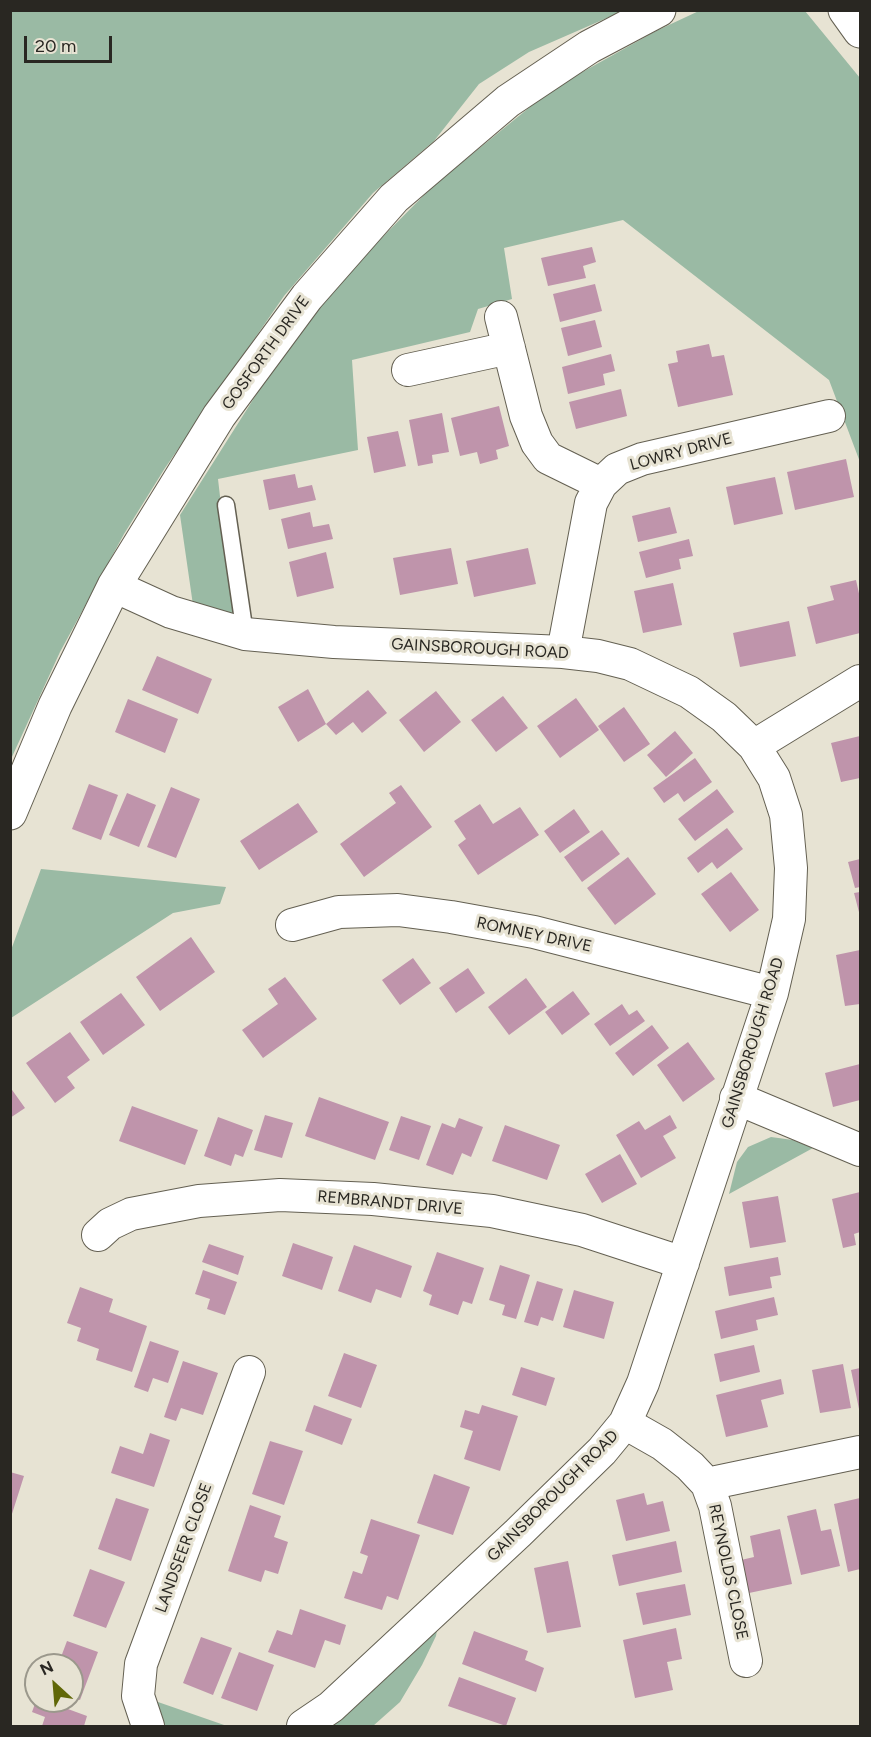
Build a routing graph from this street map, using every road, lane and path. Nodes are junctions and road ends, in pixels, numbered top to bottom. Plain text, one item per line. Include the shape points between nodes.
1 (659, 10) edge
2 (845, 10) edge
3 (861, 31) edge
4 (501, 317) dead end
5 (509, 348) junction
6 (408, 370) dead end
7 (829, 416) dead end
8 (601, 484) junction
9 (226, 505) dead end
10 (114, 586) junction
11 (245, 634) junction
12 (563, 652) junction
13 (861, 681) edge
14 (754, 746) junction
15 (10, 813) edge
16 (292, 925) dead end
17 (772, 993) junction
18 (736, 1098) junction
19 (861, 1150) edge
20 (98, 1235) dead end
21 (682, 1263) junction
22 (249, 1372) dead end
23 (625, 1423) junction
24 (861, 1452) edge
25 (707, 1484) junction
26 (746, 1661) dead end
27 (148, 1726) edge
28 (303, 1726) edge

1 - 10 main road, GOSFORTH DRIVE via 589,47 508,101 394,198 306,297 219,416
2 - 3 main road
4 - 5 street
5 - 6 street
5 - 8 street via 537,443 548,458
7 - 8 street, LOWRY DRIVE via 642,459 617,469
8 - 12 street, LOWRY DRIVE via 591,503
9 - 11 lane
10 - 11 street, GAINSBOROUGH ROAD via 171,612
10 - 15 main road, GOSFORTH DRIVE via 55,706
11 - 12 street, GAINSBOROUGH ROAD
12 - 14 street, GAINSBOROUGH ROAD via 630,664 658,676 724,717
13 - 14 street
14 - 17 street, GAINSBOROUGH ROAD via 774,778 786,815 791,868 789,918
16 - 17 street, ROMNEY DRIVE via 339,912 398,910 451,917 534,932
17 - 18 street, GAINSBOROUGH ROAD
18 - 19 street
18 - 21 street, GAINSBOROUGH ROAD
20 - 21 street, REMBRANDT DRIVE via 131,1214 199,1201 280,1195 362,1198 514,1216 582,1230
21 - 23 street, GAINSBOROUGH ROAD via 643,1383
22 - 27 street, LANDSEER CLOSE via 141,1664 138,1696
23 - 25 street, REYNOLDS CLOSE via 662,1444
23 - 28 street, GAINSBOROUGH ROAD via 602,1451 518,1533 331,1707
24 - 25 street, REYNOLDS CLOSE
25 - 26 street, REYNOLDS CLOSE via 715,1506

